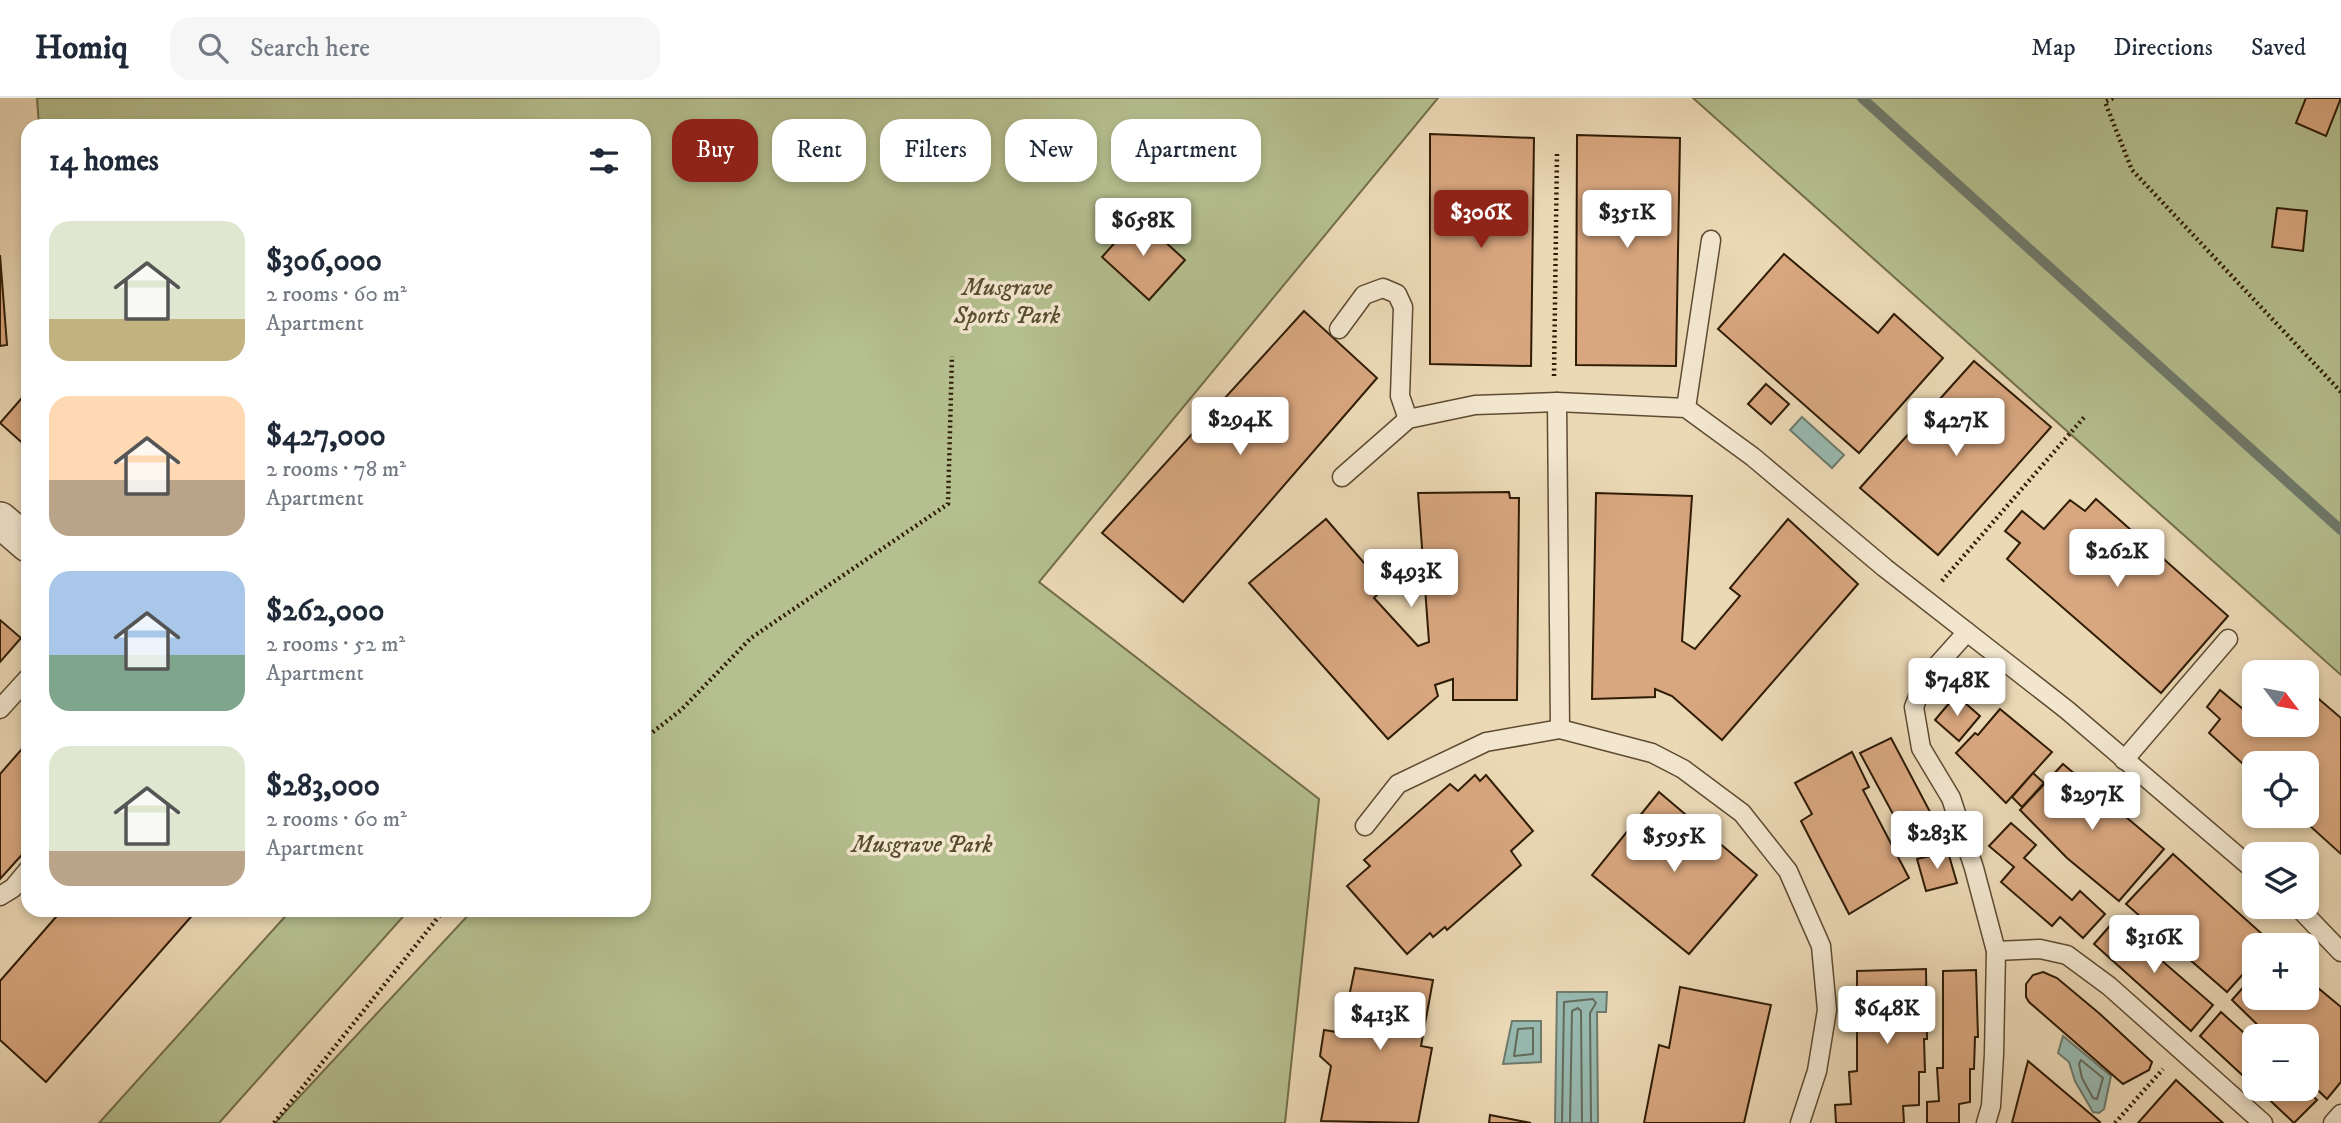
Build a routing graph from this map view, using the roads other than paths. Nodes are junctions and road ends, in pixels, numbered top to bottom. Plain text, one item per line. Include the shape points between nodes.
1 (1711, 240) dead end
2 (1339, 329) dead end
3 (1557, 402) junction
4 (1686, 408) junction
5 (1408, 419) junction
6 (1342, 477) dead end
7 (0, 520) edge
8 (21, 538) edge
9 (1967, 632) junction
10 (2228, 639) dead end
11 (21, 686) edge
12 (0, 709) edge
13 (1560, 729) junction
14 (2124, 760) junction
15 (1365, 826) dead end
16 (2242, 860) edge
17 (21, 878) edge
18 (0, 896) edge
19 (2309, 919) edge
20 (1996, 951) junction
21 (2341, 952) edge
22 (2341, 1114) edge
23 (1800, 1123) edge
24 (1986, 1123) edge
25 (2263, 1123) edge
26 (2333, 1123) edge

1 - 4 lane
2 - 5 lane via 1364,295 1383,288 1397,294 1403,307 1400,396
3 - 4 lane
3 - 5 lane via 1475,405
3 - 13 lane
4 - 9 lane
5 - 6 lane
7 - 8 street
9 - 14 lane
9 - 20 lane via 1924,679 1914,707 1922,748 1959,821
10 - 14 lane
11 - 12 lane
13 - 15 lane via 1486,741 1421,770 1398,784
13 - 23 lane via 1652,753 1683,769 1742,813 1788,871 1821,946 1827,1010 1817,1071
14 - 16 lane
17 - 18 lane
19 - 21 lane
20 - 24 lane via 1991,1106
20 - 25 lane via 2039,949 2067,955 2109,986
22 - 26 lane

